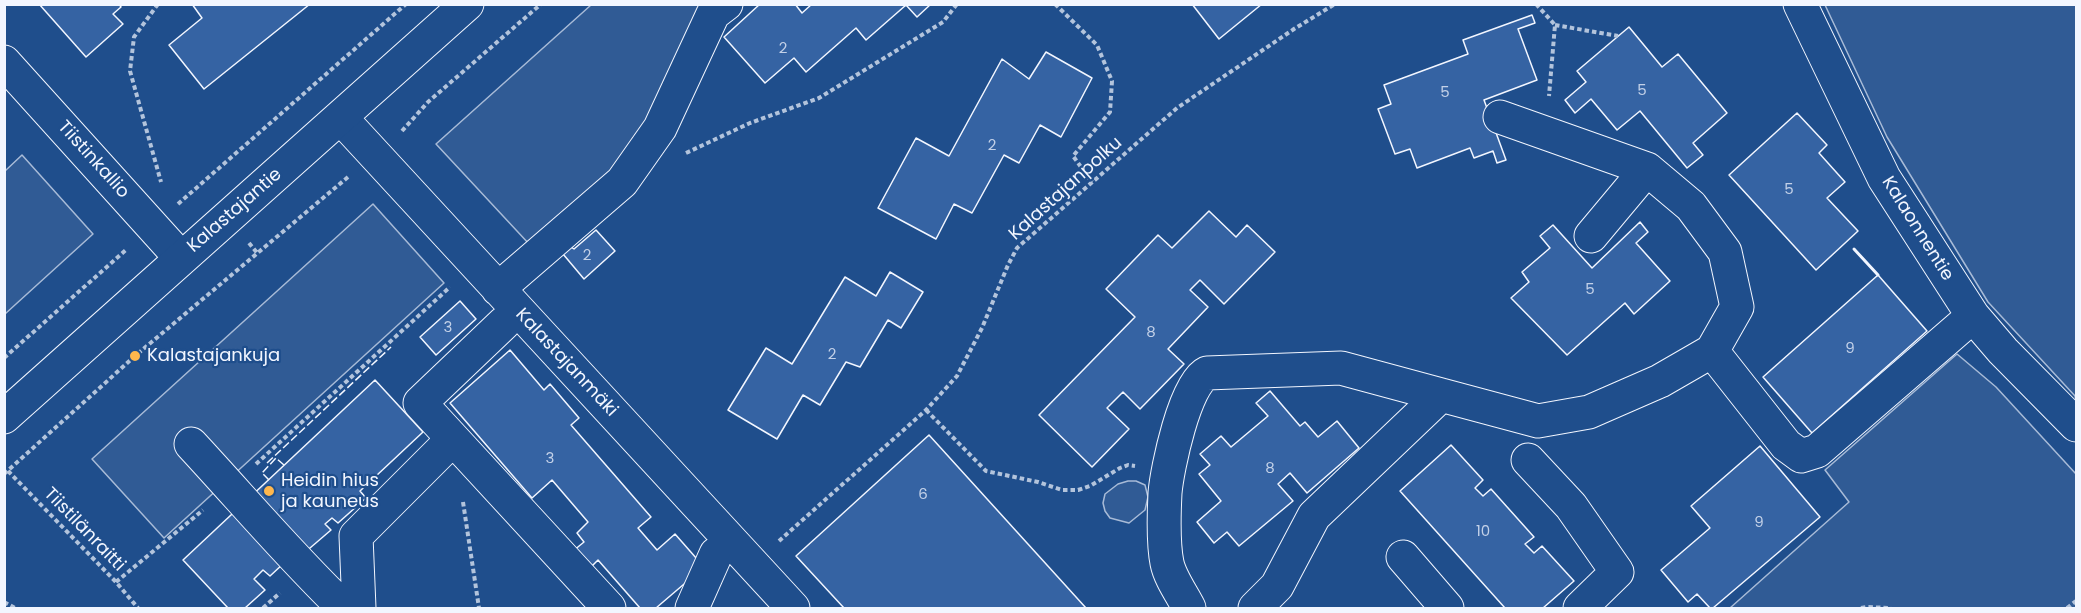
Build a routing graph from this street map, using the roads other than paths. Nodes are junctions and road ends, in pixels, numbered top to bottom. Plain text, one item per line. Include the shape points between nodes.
1 (467, 4) edge
2 (726, 4) edge
3 (1800, 4) edge
4 (4, 62) edge
5 (1500, 117) dead end
6 (341, 118) junction
7 (1647, 169) junction
8 (1591, 236) dead end
9 (182, 258) junction
10 (498, 289) junction
11 (1973, 316) junction
12 (504, 323) dead end
13 (1712, 351) junction
14 (1441, 395) junction
15 (4, 417) edge
16 (2076, 425) edge
17 (453, 439) junction
18 (191, 444) dead end
19 (1528, 460) dead end
20 (716, 554) dead end
21 (1402, 557) dead end
22 (344, 609) edge
23 (359, 609) edge
24 (609, 609) edge
25 (692, 609) edge
26 (793, 609) edge
27 (1189, 609) edge
28 (1255, 609) edge
29 (1447, 609) edge
30 (1580, 609) edge

1 - 6 street, Kalastajantie
2 - 10 street via 713,14 660,128 622,182
3 - 11 street, Kalaonnentie via 1884,178
4 - 9 street, Tiistinkallio via 161,219
5 - 7 street
6 - 9 street, Kalastajantie
6 - 10 street, Kalastajanmäki
7 - 8 street
7 - 13 street via 1691,206 1725,252 1737,308
9 - 15 street, Kalastajantie
10 - 26 street, Kalastajanmäki
11 - 13 street via 1817,451 1801,456 1786,445
11 - 16 street, Kalaonnentie
12 - 17 street via 420,403
13 - 14 street via 1660,381 1589,412 1538,421
14 - 27 street via 1341,368 1201,376 1183,414 1165,492 1167,564
14 - 28 street via 1314,516 1277,586
17 - 23 street via 356,536
17 - 24 street
18 - 22 street
19 - 30 street via 1571,506 1617,572
20 - 25 street
21 - 29 street

